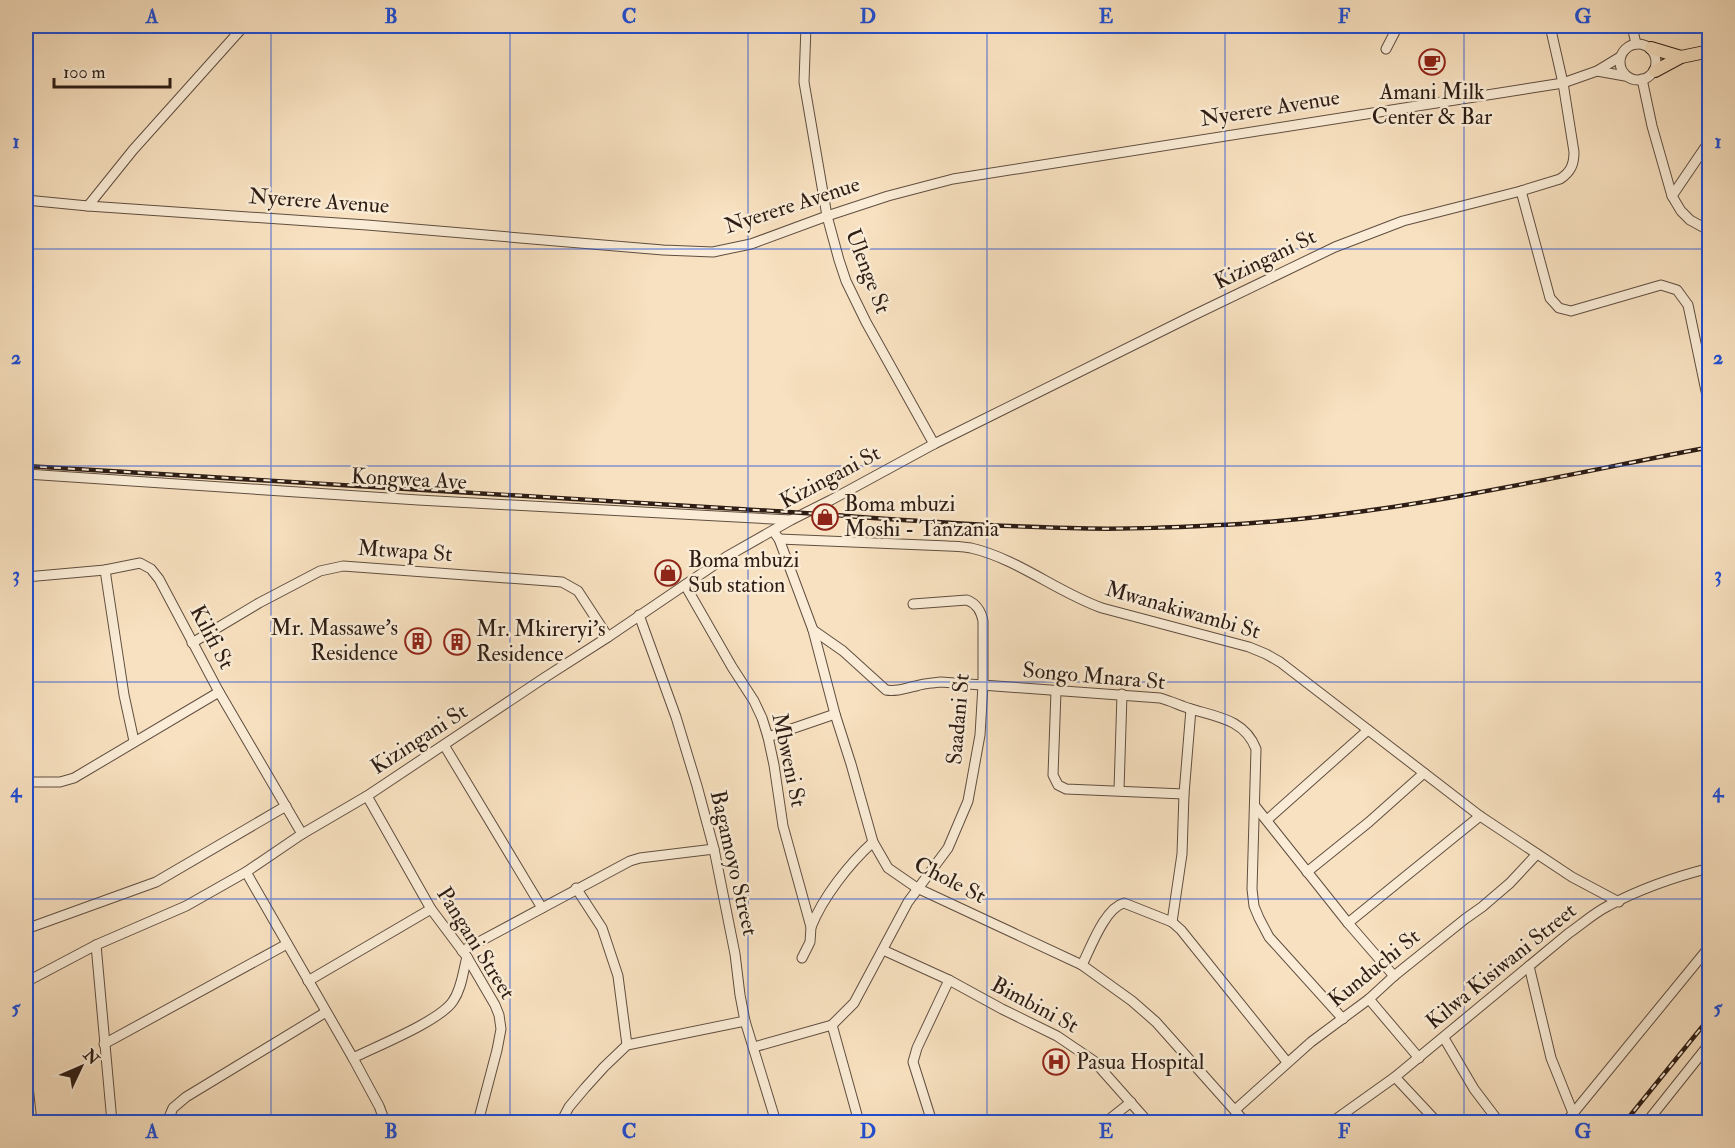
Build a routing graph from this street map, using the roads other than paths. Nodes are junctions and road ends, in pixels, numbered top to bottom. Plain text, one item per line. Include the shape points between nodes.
1 (243, 26) edge
2 (806, 26) edge
3 (1398, 26) edge
4 (1550, 26) edge
5 (1632, 26) edge
6 (1636, 44) junction
7 (1651, 48) junction
8 (1386, 49) dead end
9 (1710, 51) edge
10 (1620, 57) junction
11 (1681, 57) junction
12 (1597, 71) junction
13 (1655, 71) junction
14 (1625, 76) junction
15 (1642, 79) junction
16 (1563, 83) junction
17 (1709, 141) edge
18 (1521, 191) junction
19 (1672, 196) junction
20 (26, 200) edge
21 (88, 206) junction
22 (827, 216) junction
23 (1710, 231) edge
24 (1710, 410) edge
25 (934, 444) junction
26 (26, 474) edge
27 (791, 520) junction
28 (773, 530) junction
29 (779, 539) junction
30 (105, 570) junction
31 (26, 577) edge
32 (685, 585) junction
33 (913, 604) dead end
34 (639, 615) junction
35 (813, 630) junction
36 (608, 637) junction
37 (192, 643) junction
38 (983, 686) junction
39 (1056, 691) junction
40 (219, 692) junction
41 (1122, 694) junction
42 (1191, 709) junction
43 (835, 714) junction
44 (1368, 730) junction
45 (768, 737) junction
46 (134, 741) junction
47 (444, 745) junction
48 (1424, 773) junction
49 (26, 782) edge
50 (1119, 790) junction
51 (1184, 794) junction
52 (367, 796) junction
53 (1255, 806) junction
54 (286, 807) junction
55 (1480, 816) junction
56 (1267, 820) junction
57 (302, 834) junction
58 (873, 842) junction
59 (714, 849) junction
60 (1537, 854) junction
61 (1710, 868) edge
62 (246, 872) junction
63 (1307, 872) junction
64 (576, 888) junction
65 (917, 888) junction
66 (1619, 902) junction
67 (542, 908) junction
68 (431, 909) junction
69 (1173, 922) junction
70 (1348, 923) junction
71 (811, 927) junction
72 (26, 929) edge
73 (286, 944) junction
74 (96, 945) junction
75 (1710, 946) edge
76 (883, 950) junction
77 (464, 954) junction
78 (802, 958) dead end
79 (1082, 965) junction
80 (1529, 966) junction
81 (1394, 976) junction
82 (949, 980) junction
83 (308, 981) junction
84 (26, 982) edge
85 (1369, 999) junction
86 (326, 1012) junction
87 (1343, 1019) junction
88 (745, 1021) junction
89 (832, 1025) junction
90 (1444, 1038) junction
91 (1710, 1043) edge
92 (104, 1044) junction
93 (627, 1045) junction
94 (754, 1047) junction
95 (354, 1058) junction
96 (1419, 1058) junction
97 (1287, 1062) junction
98 (26, 1068) edge
99 (1395, 1077) junction
100 (27, 1088) edge
101 (1131, 1102) junction
102 (1235, 1110) junction
103 (1574, 1113) junction
104 (1338, 1121) edge
105 (32, 1122) edge
106 (112, 1122) edge
107 (167, 1122) edge
108 (384, 1122) edge
109 (478, 1122) edge
110 (561, 1122) edge
111 (776, 1122) edge
112 (859, 1122) edge
113 (932, 1122) edge
114 (1106, 1122) edge
115 (1148, 1122) edge
116 (1245, 1122) edge
117 (1437, 1122) edge
118 (1499, 1122) edge
119 (1566, 1122) edge
120 (1647, 1122) edge

1 - 21 street
2 - 22 street, Ulenge St via 804,82
3 - 8 street
4 - 16 street, Kizingani St
5 - 6 street
6 - 7 street
6 - 10 street via 1626,48
7 - 11 main road
7 - 13 street via 1656,55
9 - 11 main road
10 - 12 street, Nyerere Avenue
10 - 14 street
11 - 13 main road
12 - 14 street
12 - 16 street, Nyerere Avenue
13 - 15 street
14 - 15 street
15 - 19 street
16 - 18 street, Kizingani St via 1574,162 1560,178
16 - 22 street, Nyerere Avenue via 953,178
17 - 19 street
18 - 24 street via 1550,298 1559,308 1571,311 1661,285 1677,290 1688,305
18 - 25 street, Kizingani St via 1403,221 1335,247
19 - 23 street via 1690,220
20 - 21 street, Nyerere Avenue
21 - 22 street, Nyerere Avenue via 713,252 751,244
22 - 25 street, Ulenge St via 846,282
25 - 27 street, Kizingani St
26 - 27 street, Kongwea Ave
27 - 28 street, Kizingani St
28 - 29 street, Chole St
28 - 32 street, Kizingani St
29 - 35 street, Chole St
29 - 44 street, Mwanakiwambi St via 971,548 1030,572 1083,602 1266,654
30 - 31 street, Kilifi St
30 - 37 street, Kilifi St via 140,563 151,569
30 - 46 street
32 - 34 street, Kizingani St
32 - 45 street, Mbweni St via 754,701
33 - 38 street, Saadani St via 973,602 983,621
34 - 36 street, Kizingani St
34 - 59 street, Bagamoyo Street via 676,717
35 - 38 street, Songo Mnara St via 886,690 941,682
35 - 43 street, Chole St
36 - 37 street, Mtwapa St via 578,591 562,582 343,566 320,571
36 - 47 street, Kizingani St
37 - 40 street, Kilifi St
38 - 39 street, Songo Mnara St
38 - 65 street, Saadani St via 980,735 968,801 948,848
39 - 41 street, Songo Mnara St
39 - 50 street via 1053,774 1058,785 1066,789
40 - 46 street
40 - 54 street, Kilifi St
41 - 42 street, Songo Mnara St via 1160,698
41 - 50 street
42 - 51 street
42 - 53 street, Songo Mnara St via 1230,720 1249,735 1256,749
43 - 45 street
43 - 58 street, Chole St
44 - 48 street, Mwanakiwambi St
44 - 56 street
45 - 71 street, Mbweni St via 783,826
46 - 49 street via 74,778
47 - 52 street, Kizingani St
47 - 67 street
48 - 55 street, Mwanakiwambi St
48 - 63 street
50 - 51 street
51 - 69 street via 1182,855
52 - 57 street, Kizingani St
52 - 68 street, Pangani Street
53 - 56 street
53 - 87 street, Songo Mnara St via 1254,906 1269,937
54 - 57 street, Kilifi St
54 - 72 street via 156,882
55 - 60 street, Mwanakiwambi St
55 - 70 street
56 - 63 street
57 - 62 street, Kizingani St
58 - 65 street, Chole St via 888,868
58 - 71 street via 835,886
59 - 64 street via 640,858
59 - 88 street, Bagamoyo Street
60 - 66 street, Mwanakiwambi St
60 - 81 street, Kunduchi St via 1482,907
61 - 66 street, Kilwa Kisiwani Street via 1653,885
62 - 73 street
62 - 74 street, Kizingani St via 186,906
63 - 70 street
64 - 67 street
64 - 93 street via 602,928 618,976
65 - 76 street, Saadani St
65 - 79 street, Chole St
66 - 80 street, Kilwa Kisiwani Street via 1569,933
67 - 77 street
68 - 77 street, Pangani Street
68 - 83 street
69 - 79 street via 1124,903 1117,905
69 - 97 street
70 - 81 street
71 - 78 street via 810,942
73 - 83 street
73 - 92 street
74 - 84 street, Kizingani St
74 - 92 street
75 - 103 street
76 - 82 street, Bimbini St
76 - 89 street, Saadani St via 854,1003
77 - 95 street via 459,991 447,1009
77 - 109 street, Pangani Street via 495,1005 501,1029
79 - 102 street, Chole St via 1156,1022
80 - 90 street, Kilwa Kisiwani Street
80 - 103 street via 1551,1058
81 - 85 street, Kunduchi St
82 - 101 street, Bimbini St via 1057,1036 1094,1061
82 - 113 street via 913,1062
83 - 86 street
85 - 87 street, Kunduchi St
85 - 96 street
86 - 95 street
86 - 107 street via 186,1097 173,1108
87 - 97 street, Kunduchi St
88 - 93 street
88 - 94 street, Bagamoyo Street
89 - 94 street
89 - 112 street
90 - 96 street, Kilwa Kisiwani Street
90 - 118 street
91 - 120 street
92 - 106 street
93 - 110 street via 575,1099
94 - 111 street, Bagamoyo Street
95 - 108 street
96 - 99 street, Kilwa Kisiwani Street
97 - 102 street, Kunduchi St
98 - 100 street
99 - 104 street, Kilwa Kisiwani Street
99 - 117 street
100 - 105 street
101 - 114 street
101 - 115 street, Bimbini St
102 - 116 street, Chole St
103 - 119 street

